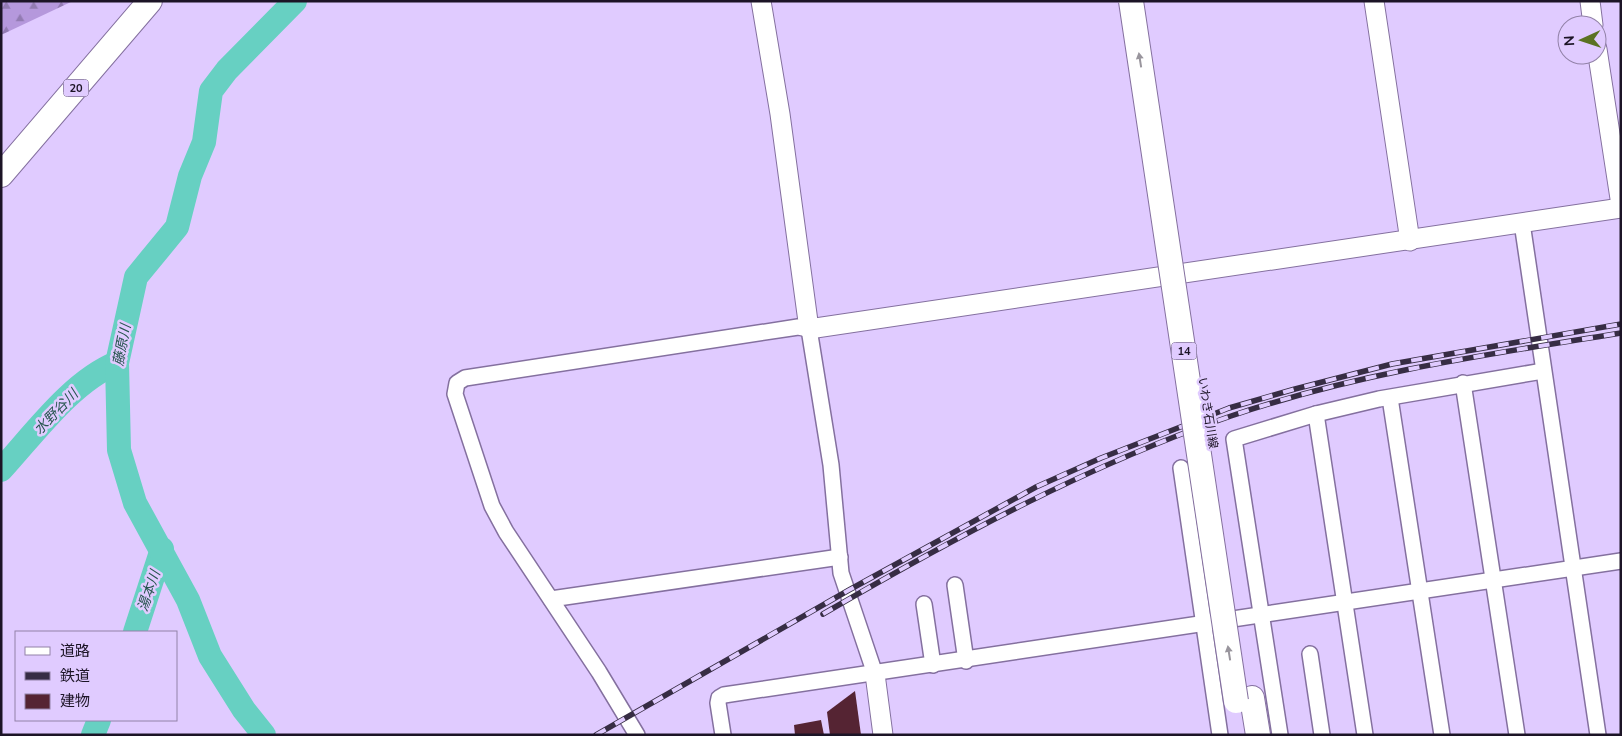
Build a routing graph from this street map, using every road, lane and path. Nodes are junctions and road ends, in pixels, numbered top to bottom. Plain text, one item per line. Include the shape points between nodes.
1 (150, 1) edge
2 (761, 1) edge
3 (1131, 1) edge
4 (1147, 1) edge
5 (1374, 1) edge
6 (1590, 1) edge
7 (1592, 15) edge
8 (1599, 65) edge
9 (1, 176) edge
10 (1621, 206) edge
11 (1522, 224) junction
12 (1410, 240) junction
13 (809, 329) junction
14 (1543, 371) junction
15 (1464, 383) junction
16 (1390, 398) junction
17 (1316, 414) junction
18 (1182, 468) dead end
19 (840, 556) junction
20 (1621, 561) edge
21 (1574, 568) junction
22 (1494, 580) junction
23 (955, 585) dead end
24 (1420, 591) junction
25 (551, 599) junction
26 (1345, 602) junction
27 (924, 604) dead end
28 (1260, 615) junction
29 (1205, 623) junction
30 (1310, 654) dead end
31 (966, 661) junction
32 (933, 666) junction
33 (875, 674) junction
34 (1244, 700) junction
35 (637, 735) edge
36 (723, 735) edge
37 (883, 735) edge
38 (1220, 735) edge
39 (1241, 735) edge
40 (1258, 735) edge
41 (1280, 735) edge
42 (1322, 735) edge
43 (1365, 735) edge
44 (1442, 735) edge
45 (1517, 735) edge
46 (1598, 735) edge

1 - 9 main road, 20
2 - 13 street
34 -> 3 main road, いわき石川線 / 14, bridge
4 - 34 main road, いわき石川線 / 14
5 - 12 street
6 - 7 street
8 - 10 street
10 - 11 street
11 - 12 street
11 - 14 street
12 - 13 street
13 - 19 street via 831,465
13 - 25 street via 798,327 485,375 457,383 455,394 492,506
14 - 15 street
14 - 21 street
15 - 16 street
15 - 22 street
16 - 17 street
16 - 24 street
17 - 26 street
17 - 28 street via 1234,439
18 - 29 street
19 - 25 street
19 - 33 street via 841,573
20 - 21 street
21 - 22 street
21 - 46 street
22 - 24 street
22 - 45 street
23 - 31 street
24 - 26 street
24 - 44 street
25 - 35 street
26 - 28 street
26 - 43 street
27 - 32 street
28 - 29 street
28 - 41 street
29 - 31 street
29 - 38 street
30 - 42 street
31 - 32 street
32 - 33 street
33 - 36 street via 724,695 718,703
33 - 37 street
34 - 39 main road, いわき石川線 / 14
34 - 40 main road, いわき石川線 / 14

